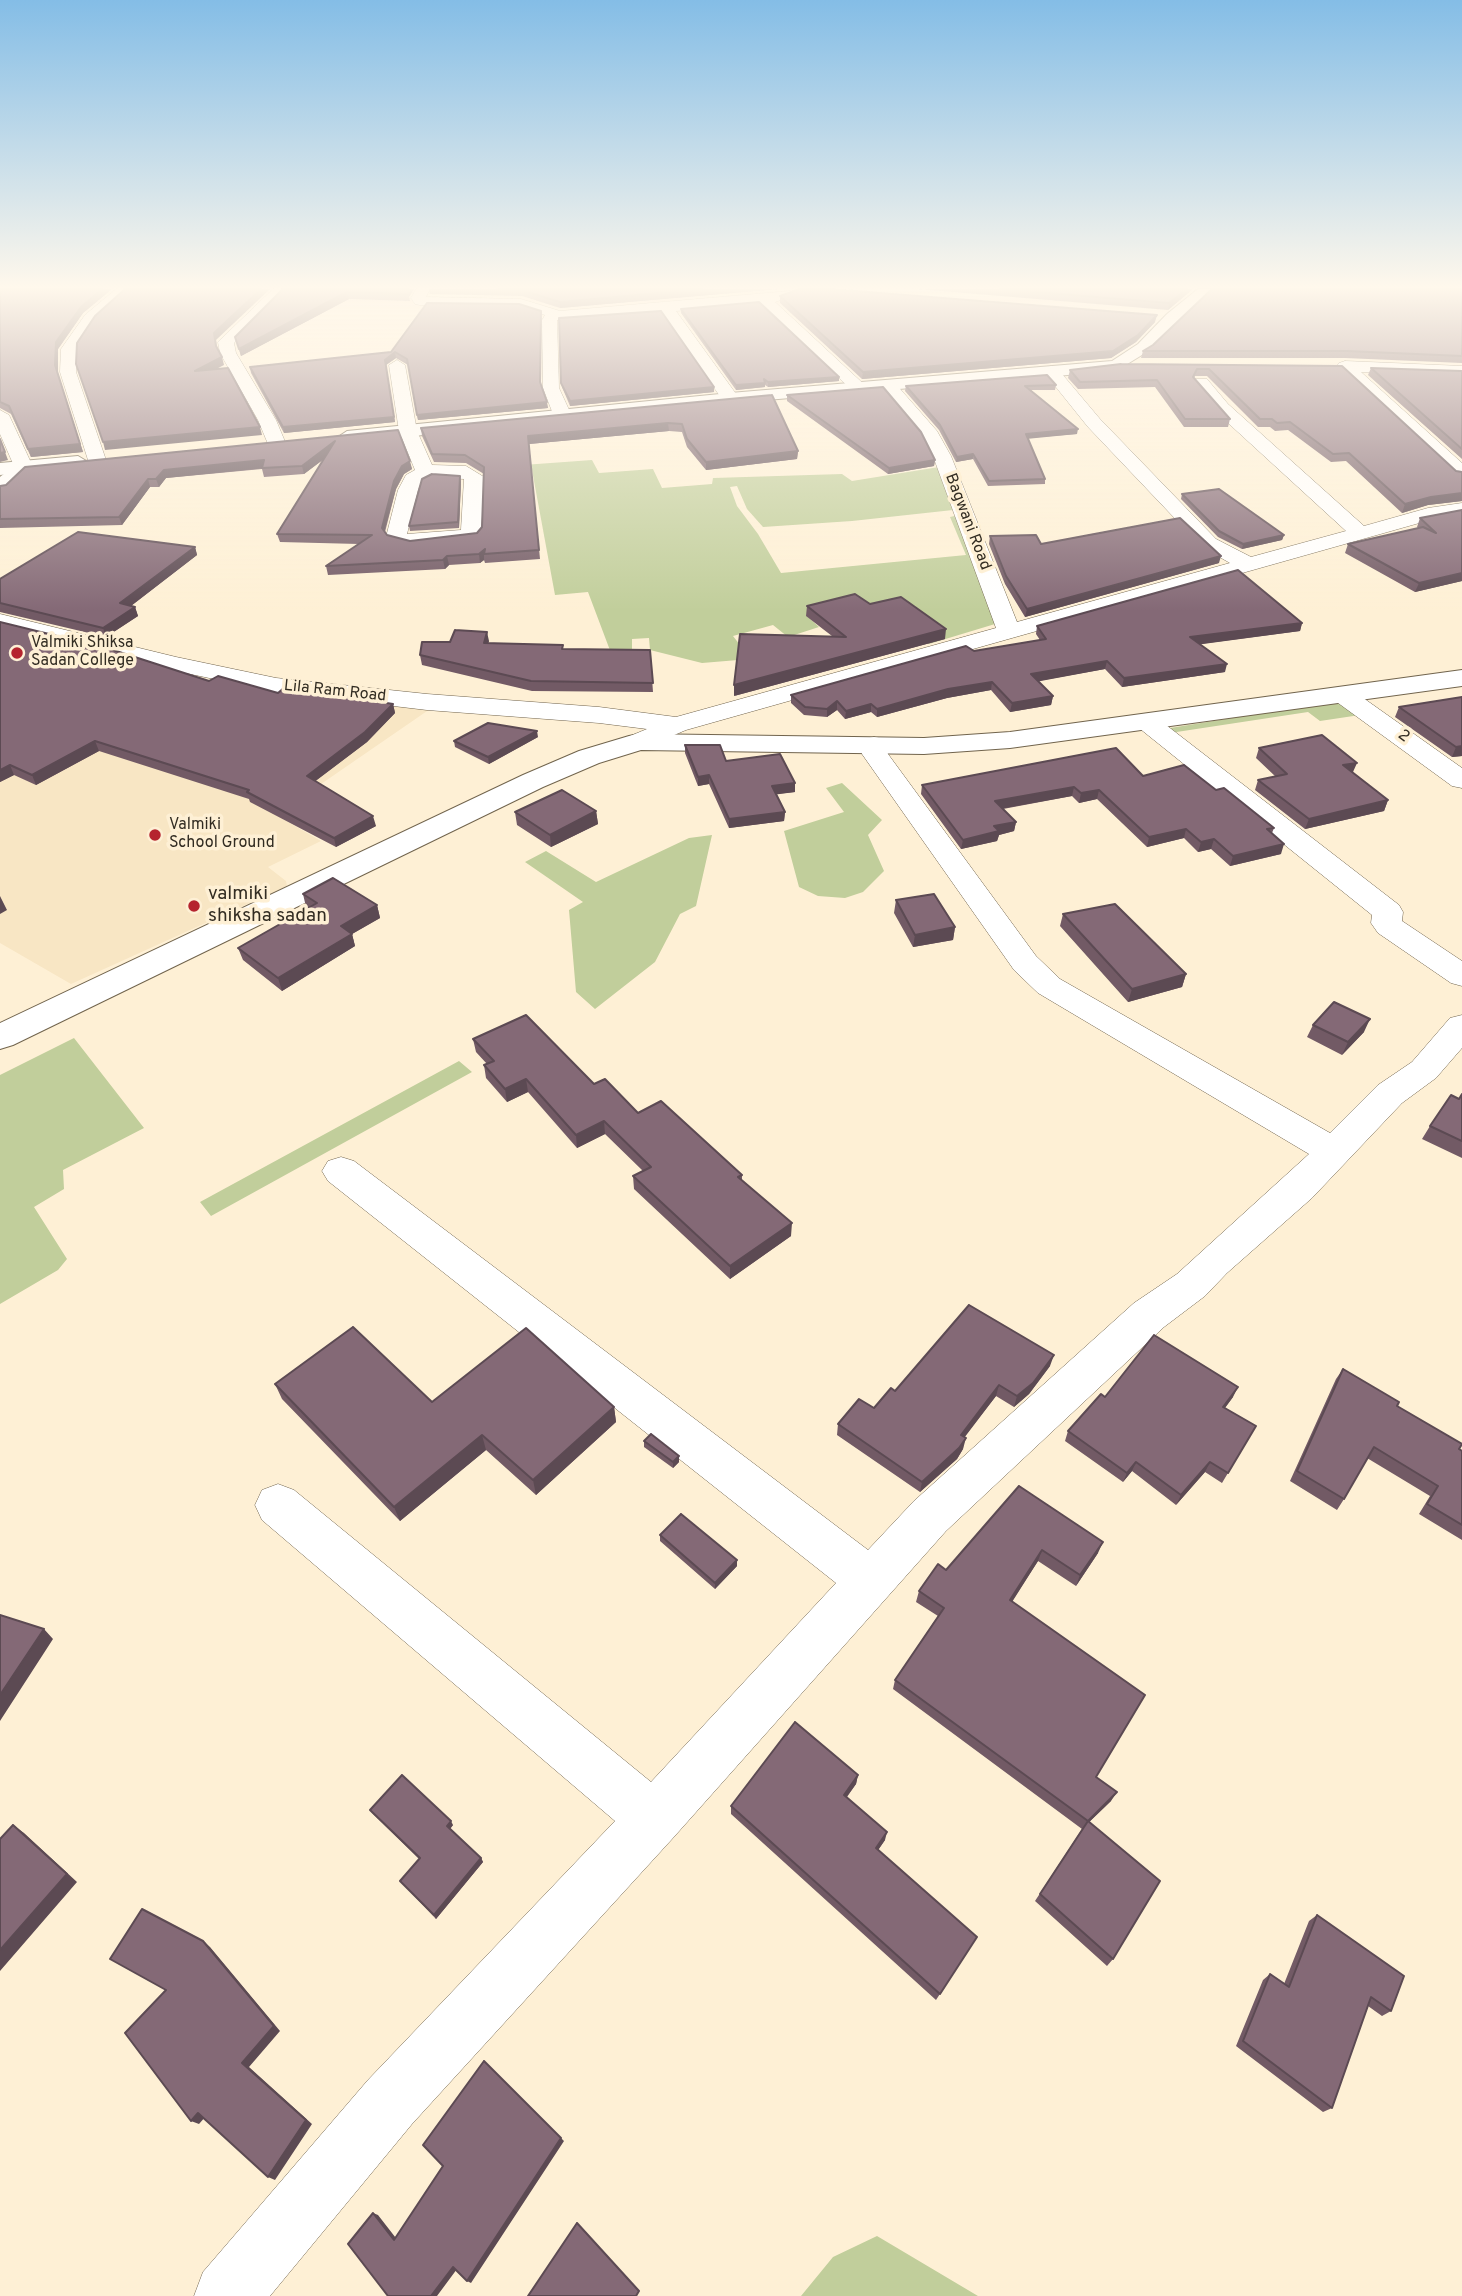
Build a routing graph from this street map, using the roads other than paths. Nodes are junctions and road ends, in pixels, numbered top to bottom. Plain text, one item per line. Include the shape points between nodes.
1 (78, 396) edge
2 (253, 396) edge
3 (402, 396) edge
4 (555, 396) edge
5 (754, 396) edge
6 (897, 396) edge
7 (1072, 396) edge
8 (1216, 396) edge
9 (1373, 396) edge
10 (730, 398) joint
11 (562, 414) junction
12 (0, 415) edge
13 (408, 431) junction
14 (329, 439) edge
15 (276, 444) edge
16 (104, 460) joint
17 (24, 467) junction
18 (0, 469) edge
19 (429, 471) junction
20 (1462, 472) edge
21 (0, 487) edge
22 (1462, 509) edge
23 (1360, 533) junction
24 (1249, 565) junction
25 (0, 621) edge
26 (1009, 632) junction
27 (1462, 678) edge
28 (1343, 695) junction
29 (1148, 723) junction
30 (677, 725) junction
31 (639, 742) junction
32 (874, 745) junction
33 (1462, 780) edge
34 (1462, 976) edge
35 (1462, 1026) edge
36 (0, 1037) edge
37 (1334, 1152) junction
38 (341, 1171) dead end
39 (278, 1505) dead end
40 (871, 1581) junction
41 (654, 1819) junction
42 (227, 2296) edge

1 - 16 street
2 - 15 street
3 - 13 street
4 - 11 street
5 - 10 street
6 - 26 street, Bagwani Road via 931,435 942,456
7 - 24 street via 1209,543
8 - 23 street via 1222,408
9 - 20 street
10 - 11 street
11 - 13 street
12 - 17 street
13 - 14 street
13 - 19 street
16 - 17 street
17 - 18 street
17 - 21 street
19 - 19 street via 473,475 471,535 411,541 396,537 413,479
22 - 23 street
23 - 24 street
24 - 26 street
25 - 30 street, Lila Ram Road via 276,685
26 - 30 street
27 - 28 street
28 - 29 street
28 - 33 street, 2
29 - 32 street via 1010,740
29 - 34 street via 1388,912 1389,926
30 - 31 street
31 - 32 street
31 - 36 street via 534,780
32 - 37 street via 874,754 1025,963 1049,986
35 - 37 street via 1424,1070 1390,1094
37 - 40 street via 1191,1286 1149,1315 930,1516
38 - 40 street
39 - 41 street
40 - 41 street
41 - 42 street via 390,2102

